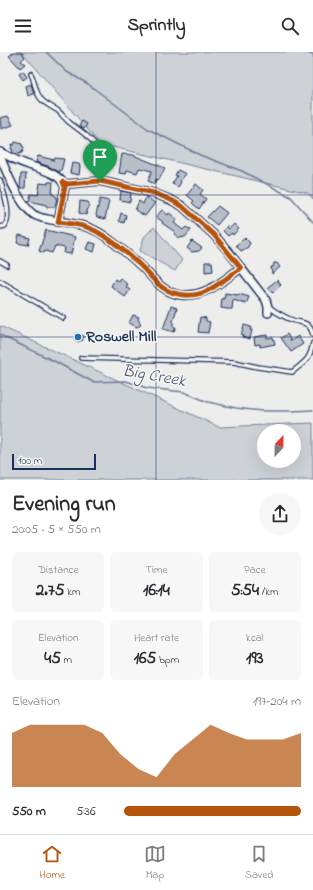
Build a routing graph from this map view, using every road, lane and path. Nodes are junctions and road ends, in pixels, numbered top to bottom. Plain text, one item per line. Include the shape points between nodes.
1 (31, 74) dead end
2 (0, 152) edge
3 (0, 156) edge
4 (0, 180) edge
5 (100, 181) junction
6 (63, 182) junction
7 (58, 222) junction
8 (0, 227) edge
9 (0, 261) edge
10 (7, 265) dead end
11 (241, 268) junction
12 (0, 281) edge
13 (268, 310) joint
14 (63, 318) dead end
15 (313, 335) edge
16 (313, 343) edge
17 (81, 358) dead end

1 - 5 lane via 42,100 97,146 102,160
2 - 6 street via 48,172
3 - 7 street via 27,209 36,216
4 - 8 lane via 9,215 5,226
5 - 6 street via 68,184
5 - 11 street via 154,193 182,206 214,235
6 - 7 street via 65,187
7 - 11 street via 85,226 99,232 168,291 192,295 202,293
9 - 10 lane
11 - 13 street via 266,300
12 - 14 lane
13 - 15 lane via 292,320 305,322
16 - 17 lane via 311,353 305,362 292,372 234,362

